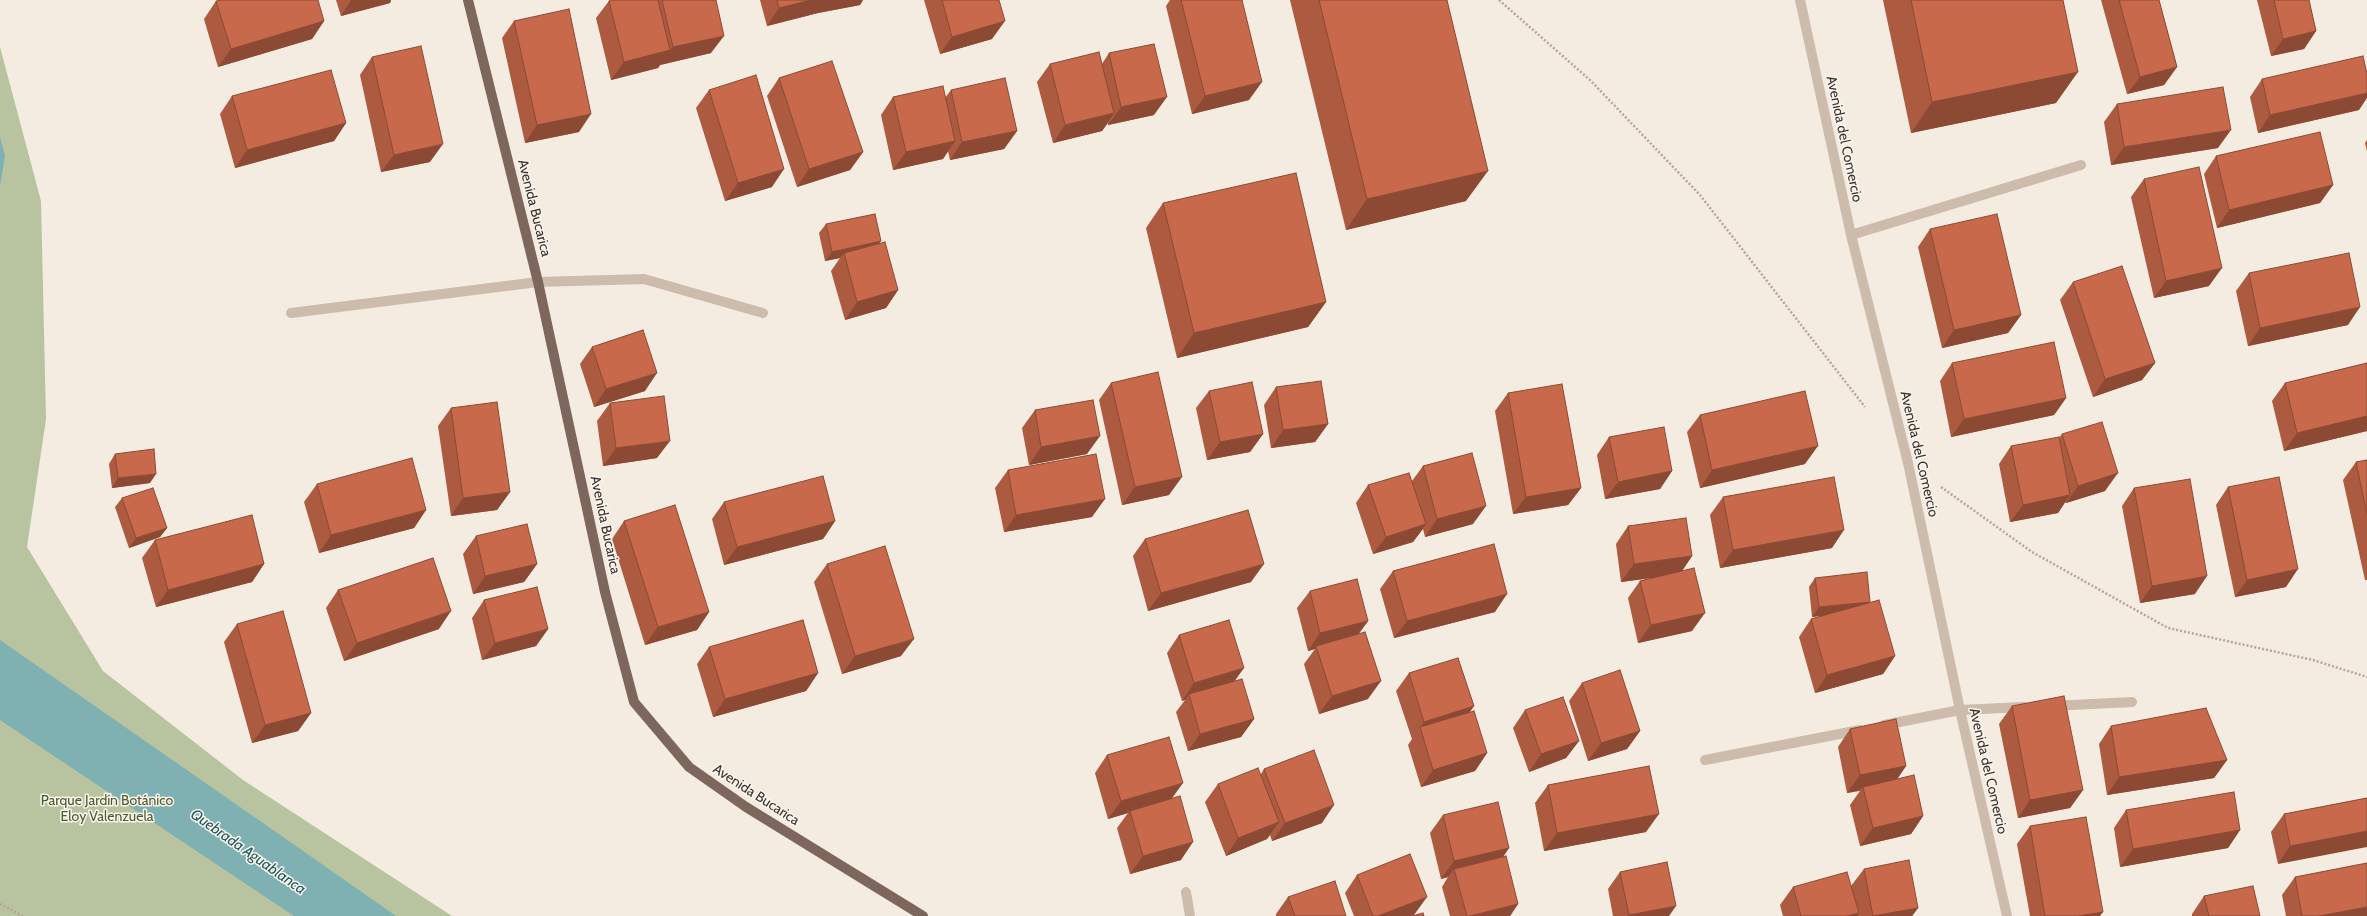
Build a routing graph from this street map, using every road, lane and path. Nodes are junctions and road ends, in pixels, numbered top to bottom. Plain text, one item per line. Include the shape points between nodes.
1 (468, 0) edge
2 (1800, 0) edge
3 (2081, 165) dead end
4 (1851, 235) junction
5 (538, 282) junction
6 (291, 313) dead end
7 (763, 313) dead end
8 (2132, 702) dead end
9 (1960, 710) junction
10 (1705, 760) dead end
11 (1186, 892) dead end
12 (0, 904) edge
13 (23, 916) edge
14 (923, 916) edge
15 (1190, 916) edge
16 (2007, 916) edge

1 - 5 main road, Avenida Bucarica
2 - 4 street, Avenida del Comercio
3 - 4 street
4 - 9 street, Avenida del Comercio via 1908,463
5 - 6 street
5 - 7 street via 644,279
5 - 14 main road, Avenida Bucarica via 605,592 634,702 689,767 746,807
8 - 9 street
9 - 10 street
9 - 16 street, Avenida del Comercio
11 - 15 street
12 - 13 path

